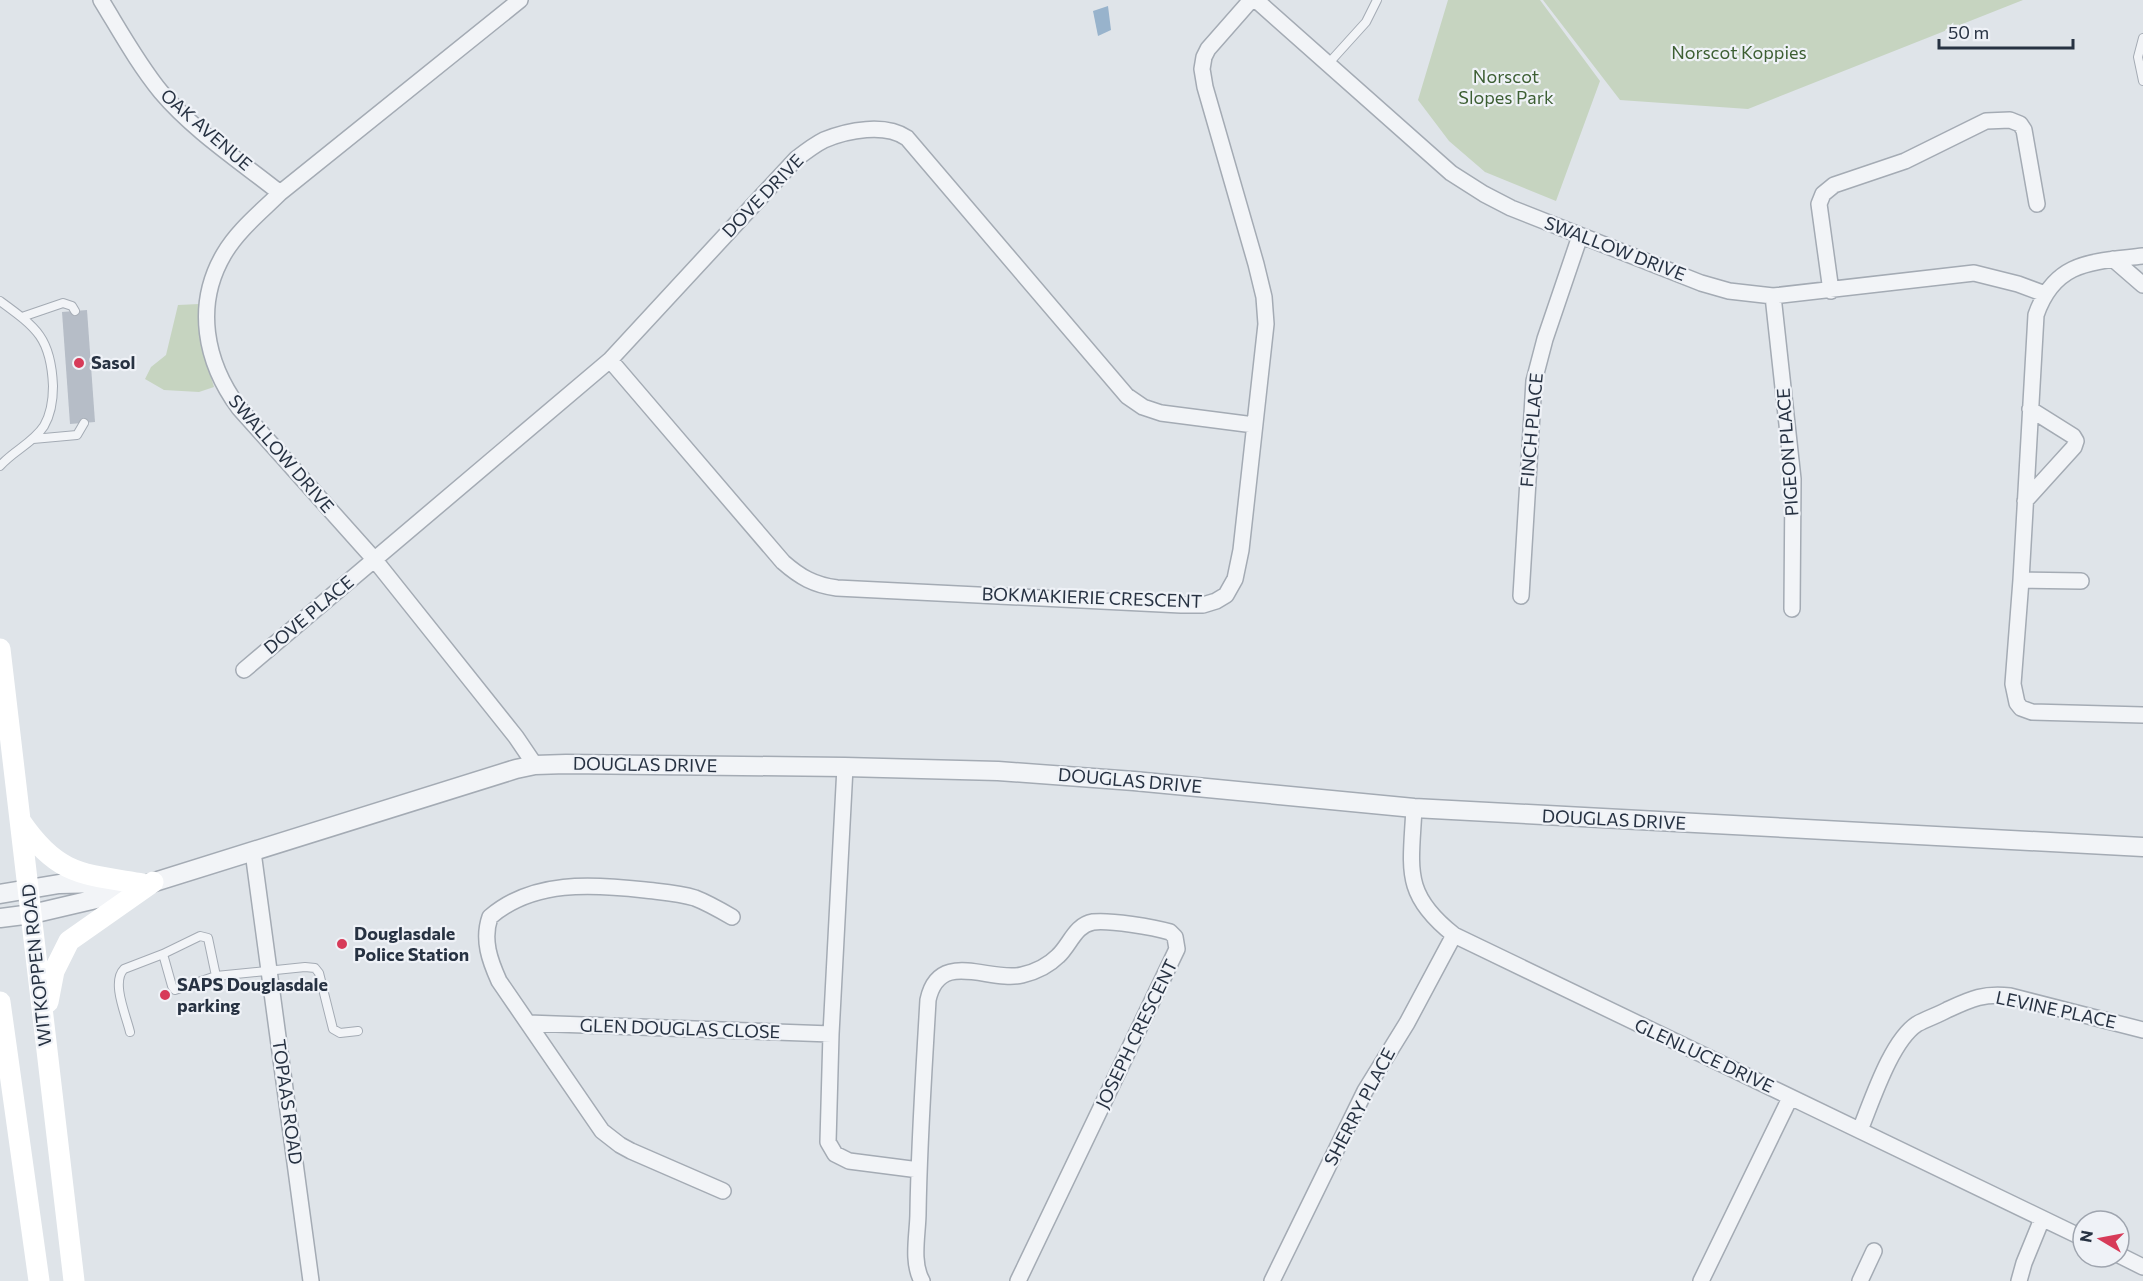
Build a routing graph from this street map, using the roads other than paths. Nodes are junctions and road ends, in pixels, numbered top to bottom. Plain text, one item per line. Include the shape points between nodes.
1 (101, 0) edge
2 (520, 0) edge
3 (1251, 0) edge
4 (1256, 0) edge
5 (1377, 0) edge
6 (2143, 38) edge
7 (1328, 63) junction
8 (2143, 81) edge
9 (280, 193) junction
10 (2037, 204) dead end
11 (1580, 236) junction
12 (2143, 256) edge
13 (2113, 259) junction
14 (2143, 285) edge
15 (1831, 291) junction
16 (2045, 294) junction
17 (1773, 296) junction
18 (0, 301) edge
19 (75, 311) dead end
20 (22, 317) junction
21 (610, 360) junction
22 (2030, 409) junction
23 (84, 423) dead end
24 (1254, 425) junction
25 (33, 439) junction
26 (0, 466) edge
27 (2025, 501) junction
28 (374, 559) junction
29 (2021, 580) junction
30 (2081, 582) dead end
31 (1521, 596) dead end
32 (1792, 609) dead end
33 (0, 649) edge
34 (244, 670) dead end
35 (2143, 715) edge
36 (535, 765) junction
37 (845, 767) junction
38 (1414, 808) junction
39 (20, 821) junction
40 (2143, 847) edge
41 (253, 852) junction
42 (143, 884) junction
43 (28, 890) junction
44 (0, 894) edge
45 (32, 914) junction
46 (732, 916) dead end
47 (0, 918) edge
48 (1454, 936) junction
49 (164, 954) junction
50 (270, 971) junction
51 (216, 976) junction
52 (0, 1009) edge
53 (528, 1023) junction
54 (2143, 1030) edge
55 (358, 1031) dead end
56 (130, 1032) dead end
57 (44, 1034) junction
58 (831, 1034) junction
59 (1790, 1098) junction
60 (1860, 1130) junction
61 (919, 1170) junction
62 (723, 1191) dead end
63 (2042, 1219) junction
64 (2071, 1232) edge
65 (1874, 1251) dead end
66 (39, 1281) edge
67 (74, 1281) edge
68 (311, 1281) edge
69 (922, 1281) edge
70 (1018, 1281) edge
71 (1272, 1281) edge
72 (1701, 1281) edge
73 (1860, 1281) edge
74 (2019, 1281) edge

1 - 9 street, OAK AVENUE via 160,91
2 - 9 street, SWALLOW DRIVE
3 - 24 street, BOKMAKIERIE CRESCENT via 1208,49 1202,69 1264,297 1265,348
4 - 7 street, SWALLOW DRIVE
5 - 7 lane via 1366,22
6 - 8 lane via 2138,57
7 - 11 street, SWALLOW DRIVE via 1467,184 1511,208
9 - 28 street, SWALLOW DRIVE via 234,240 217,270 208,302 209,348 224,388 239,408
10 - 15 street via 2024,130 2010,120 1986,121 1905,161 1841,183 1823,194 1819,204
11 - 17 street, SWALLOW DRIVE via 1701,283
11 - 31 street, FINCH PLACE via 1534,381
12 - 13 street
13 - 14 street
13 - 16 street via 2074,267
15 - 16 street, SWALLOW DRIVE via 1974,273
15 - 17 street, SWALLOW DRIVE
16 - 22 street via 2036,315
17 - 32 street, PIGEON PLACE via 1793,478
18 - 20 lane
19 - 20 lane via 63,303
20 - 25 lane via 45,343 51,357 50,412
21 - 24 street, DOVE DRIVE via 796,159 824,140 878,129 902,135 916,146 1127,396 1161,413
21 - 24 street, BOKMAKIERIE CRESCENT via 783,562 806,580 837,588 1181,605 1216,602 1230,590 1238,567
21 - 28 street, DOVE DRIVE
22 - 27 street
22 - 27 street via 2076,441
23 - 25 lane via 77,435
25 - 26 lane
27 - 29 street
28 - 34 street, DOVE PLACE
28 - 36 street, SWALLOW DRIVE
29 - 30 street
29 - 35 street via 2013,684 2021,708 2032,712
33 - 39 main road, WITKOPPEN ROAD
36 - 37 street, DOUGLAS DRIVE
36 - 41 street, DOUGLAS DRIVE
37 - 38 street, DOUGLAS DRIVE via 1066,775
37 - 58 street
38 - 40 street, DOUGLAS DRIVE
38 - 48 street, GLENLUCE DRIVE via 1413,882 1424,908
39 - 42 main road via 34,841 65,867 83,874
39 - 43 main road, WITKOPPEN ROAD
41 - 42 street, DOUGLAS DRIVE
41 - 50 street, TOPAAS ROAD
42 - 43 street, DOUGLAS DRIVE via 75,883
42 - 45 street, DOUGLAS DRIVE
42 - 57 main road via 69,941 54,970
43 - 44 street, DOUGLAS DRIVE
43 - 45 main road, WITKOPPEN ROAD
45 - 47 street, DOUGLAS DRIVE
45 - 57 main road, WITKOPPEN ROAD
46 - 53 street via 694,898 624,888 576,886 537,892 514,901 490,917 486,944 499,981
48 - 59 street, GLENLUCE DRIVE
48 - 71 street, SHERRY PLACE via 1365,1090
49 - 51 lane via 175,990
49 - 51 lane via 206,936
49 - 56 lane via 120,973 118,983
50 - 51 lane
50 - 55 lane via 317,969 333,1029 340,1033
50 - 68 street, TOPAAS ROAD
52 - 66 main road
53 - 58 street, GLEN DOUGLAS CLOSE
53 - 62 street via 609,1137 646,1159
54 - 60 street, LEVINE PLACE via 2010,996 1994,994 1970,999 1917,1024 1908,1033 1892,1057
57 - 67 main road, WITKOPPEN ROAD
58 - 61 street via 831,1149 849,1161
59 - 60 street, GLENLUCE DRIVE
59 - 72 street
60 - 63 street, GLENLUCE DRIVE
61 - 69 street, JOSEPH CRESCENT via 916,1255
61 - 70 street, JOSEPH CRESCENT via 928,999 936,979 968,970 1024,975 1049,964 1081,927 1094,922 1170,932 1178,949
63 - 64 street, GLENLUCE DRIVE
63 - 74 street
65 - 73 street

